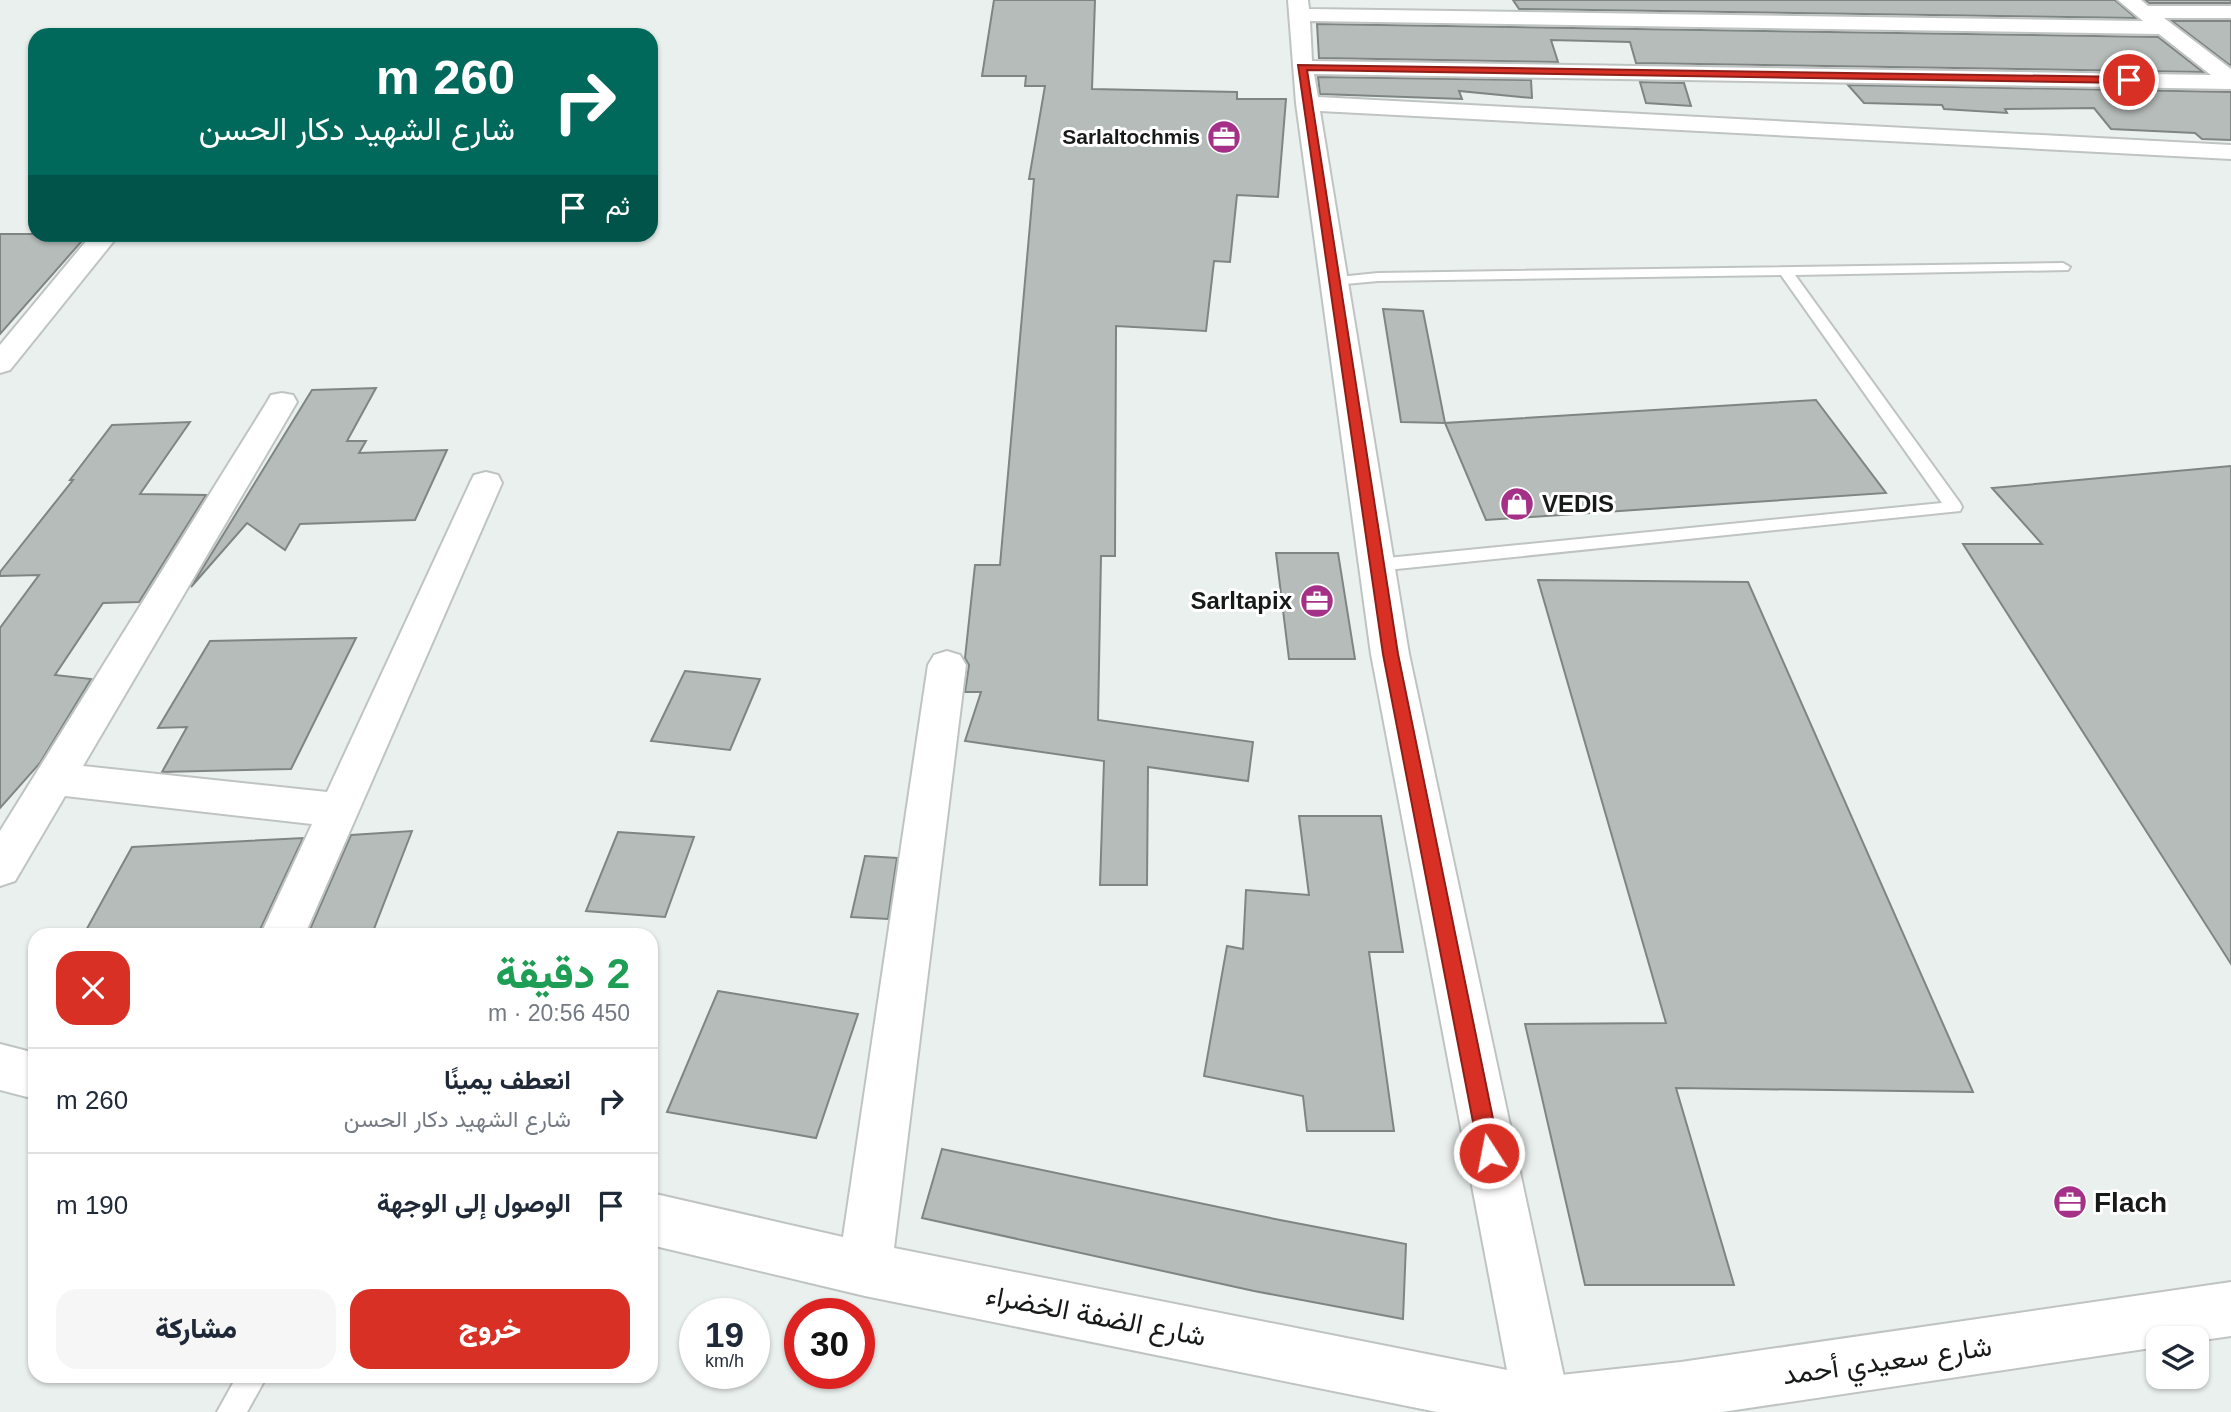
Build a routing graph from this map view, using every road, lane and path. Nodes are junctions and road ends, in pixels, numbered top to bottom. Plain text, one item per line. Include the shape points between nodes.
1 (1579, 0) edge
2 (2136, 6) edge
3 (1298, 7) edge
4 (2231, 12) edge
5 (1590, 20) junction
6 (1929, 24) junction
7 (2164, 28) junction
8 (1944, 42) dead end
9 (1959, 60) dead end
10 (1975, 78) junction
11 (2231, 81) edge
12 (1304, 85) junction
13 (2231, 152) edge
14 (100, 242) edge
15 (2063, 267) dead end
16 (1785, 271) junction
17 (1334, 281) junction
18 (0, 364) edge
19 (282, 402) dead end
20 (485, 483) dead end
21 (1377, 565) junction
22 (947, 665) dead end
23 (54, 779) junction
24 (337, 810) junction
25 (0, 868) edge
26 (286, 928) edge
27 (0, 1067) edge
28 (28, 1074) edge
29 (658, 1221) edge
30 (864, 1269) junction
31 (2231, 1309) edge
32 (249, 1383) edge
33 (1542, 1409) edge
34 (231, 1412) edge

1 - 5 street
2 - 4 street
2 - 7 street
3 - 5 street
3 - 12 street
5 - 6 street
6 - 7 street
6 - 8 street
7 - 11 street
9 - 10 street
10 - 11 street
10 - 12 street
12 - 13 street
12 - 17 street
14 - 18 street
15 - 16 lane
16 - 17 lane
16 - 21 lane via 1954,507
17 - 21 street
19 - 23 street
20 - 24 street
21 - 33 street via 1390,654
22 - 30 street
23 - 24 street
23 - 25 street
24 - 26 street
27 - 28 street
29 - 30 street, شارع الضفة الخضراء
30 - 33 street, شارع الضفة الخضراء
31 - 33 street, شارع سعيدي أحمد
32 - 34 lane

